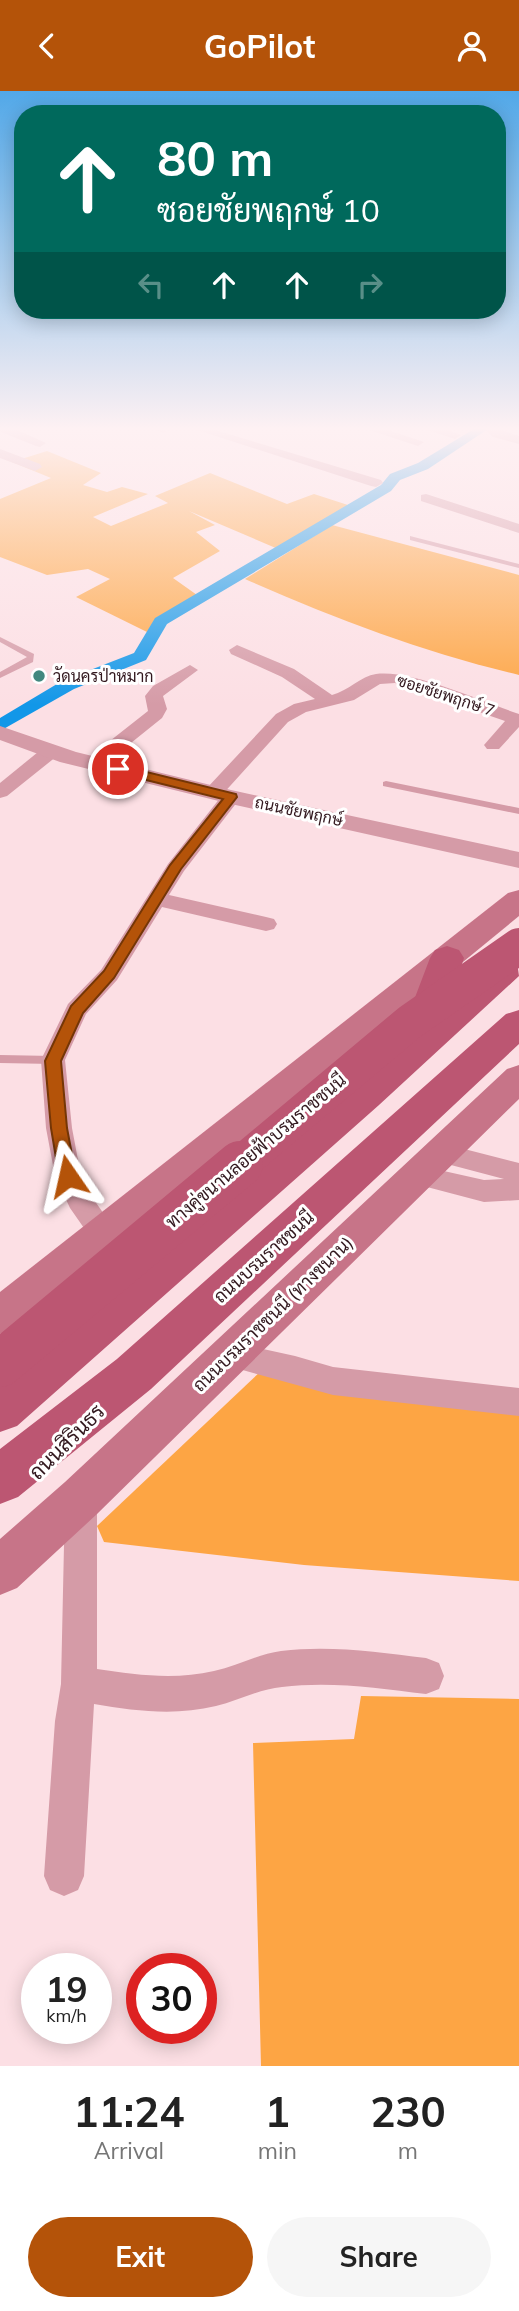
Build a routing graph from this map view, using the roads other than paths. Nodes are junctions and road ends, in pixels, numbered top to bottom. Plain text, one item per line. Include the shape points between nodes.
1 (495, 521) edge
2 (519, 529) edge
3 (413, 538) dead end
4 (519, 566) edge
5 (0, 639) edge
6 (237, 649) dead end
7 (190, 670) dead end
8 (0, 675) edge
9 (331, 702) junction
10 (3, 734) edge
11 (493, 745) dead end
12 (50, 752) junction
13 (94, 763) junction
14 (386, 784) dead end
15 (0, 792) edge
16 (223, 795) junction
17 (519, 811) edge
18 (519, 860) edge
19 (156, 899) junction
20 (519, 900) edge
21 (519, 921) edge
22 (266, 924) dead end
23 (519, 946) edge
24 (519, 957) edge
25 (447, 958) junction
26 (519, 1023) edge
27 (519, 1034) edge
28 (414, 1051) junction
29 (0, 1059) edge
30 (53, 1061) junction
31 (475, 1065) junction
32 (519, 1078) edge
33 (429, 1164) junction
34 (519, 1173) edge
35 (519, 1189) edge
36 (103, 1233) junction
37 (0, 1316) edge
38 (0, 1329) edge
39 (231, 1355) junction
40 (0, 1363) edge
41 (134, 1374) junction
42 (519, 1402) edge
43 (0, 1410) edge
44 (0, 1480) edge
45 (80, 1498) junction
46 (8, 1543) edge
47 (426, 1676) dead end
48 (79, 1684) junction
49 (64, 1876) dead end

1 - 2 street
3 - 4 lane
5 - 8 lane via 31,656
6 - 9 street via 288,673
7 - 13 street via 154,696 156,714
9 - 11 street, ซอยชัยพฤกษ์ 7 via 376,679 396,678 516,719
9 - 16 street, ซอยชัยพฤกษ์ 7 via 300,708 282,719
10 - 12 street, ถนนชัยพฤกษ์
12 - 13 street, ถนนชัยพฤกษ์
12 - 15 street
13 - 16 street, ถนนชัยพฤกษ์
14 - 17 lane
16 - 18 street, ถนนชัยพฤกษ์
16 - 19 street, ซอยชัยพฤกษ์ 7
19 - 22 street
19 - 30 street, ซอยชัยพฤกษ์ 7 via 109,975 76,1010
20 - 25 main road
21 - 38 main road, ทางคู่ขนานลอยฟ้าบรมราชชนนี via 392,1008
23 - 40 main road, ทางคู่ขนานลอยฟ้าบรมราชชนนี, bridge via 410,1022
24 - 28 main road
25 - 28 main road
25 - 36 main road
26 - 31 main road, ถนนบรมราชชนนี
27 - 31 main road
28 - 43 main road
29 - 30 lane
30 - 36 street via 68,1176
31 - 41 main road, ถนนบรมราชชนนี
32 - 33 main road, ถนนบรมราชชนนี (ทางขนาน)
33 - 34 street
33 - 35 street via 484,1191
33 - 39 main road, ถนนบรมราชชนนี (ทางขนาน)
36 - 37 main road
39 - 42 street via 334,1381
39 - 45 main road, ถนนบรมราชชนนี (ทางขนาน)
41 - 44 main road, ถนนบรมราชชนนี
41 - 46 main road, ถนนสิรินธร
45 - 46 main road, ถนนบรมราชชนนี (ทางขนาน)
45 - 48 street
47 - 48 street via 309,1667 260,1673 188,1694
48 - 49 street

